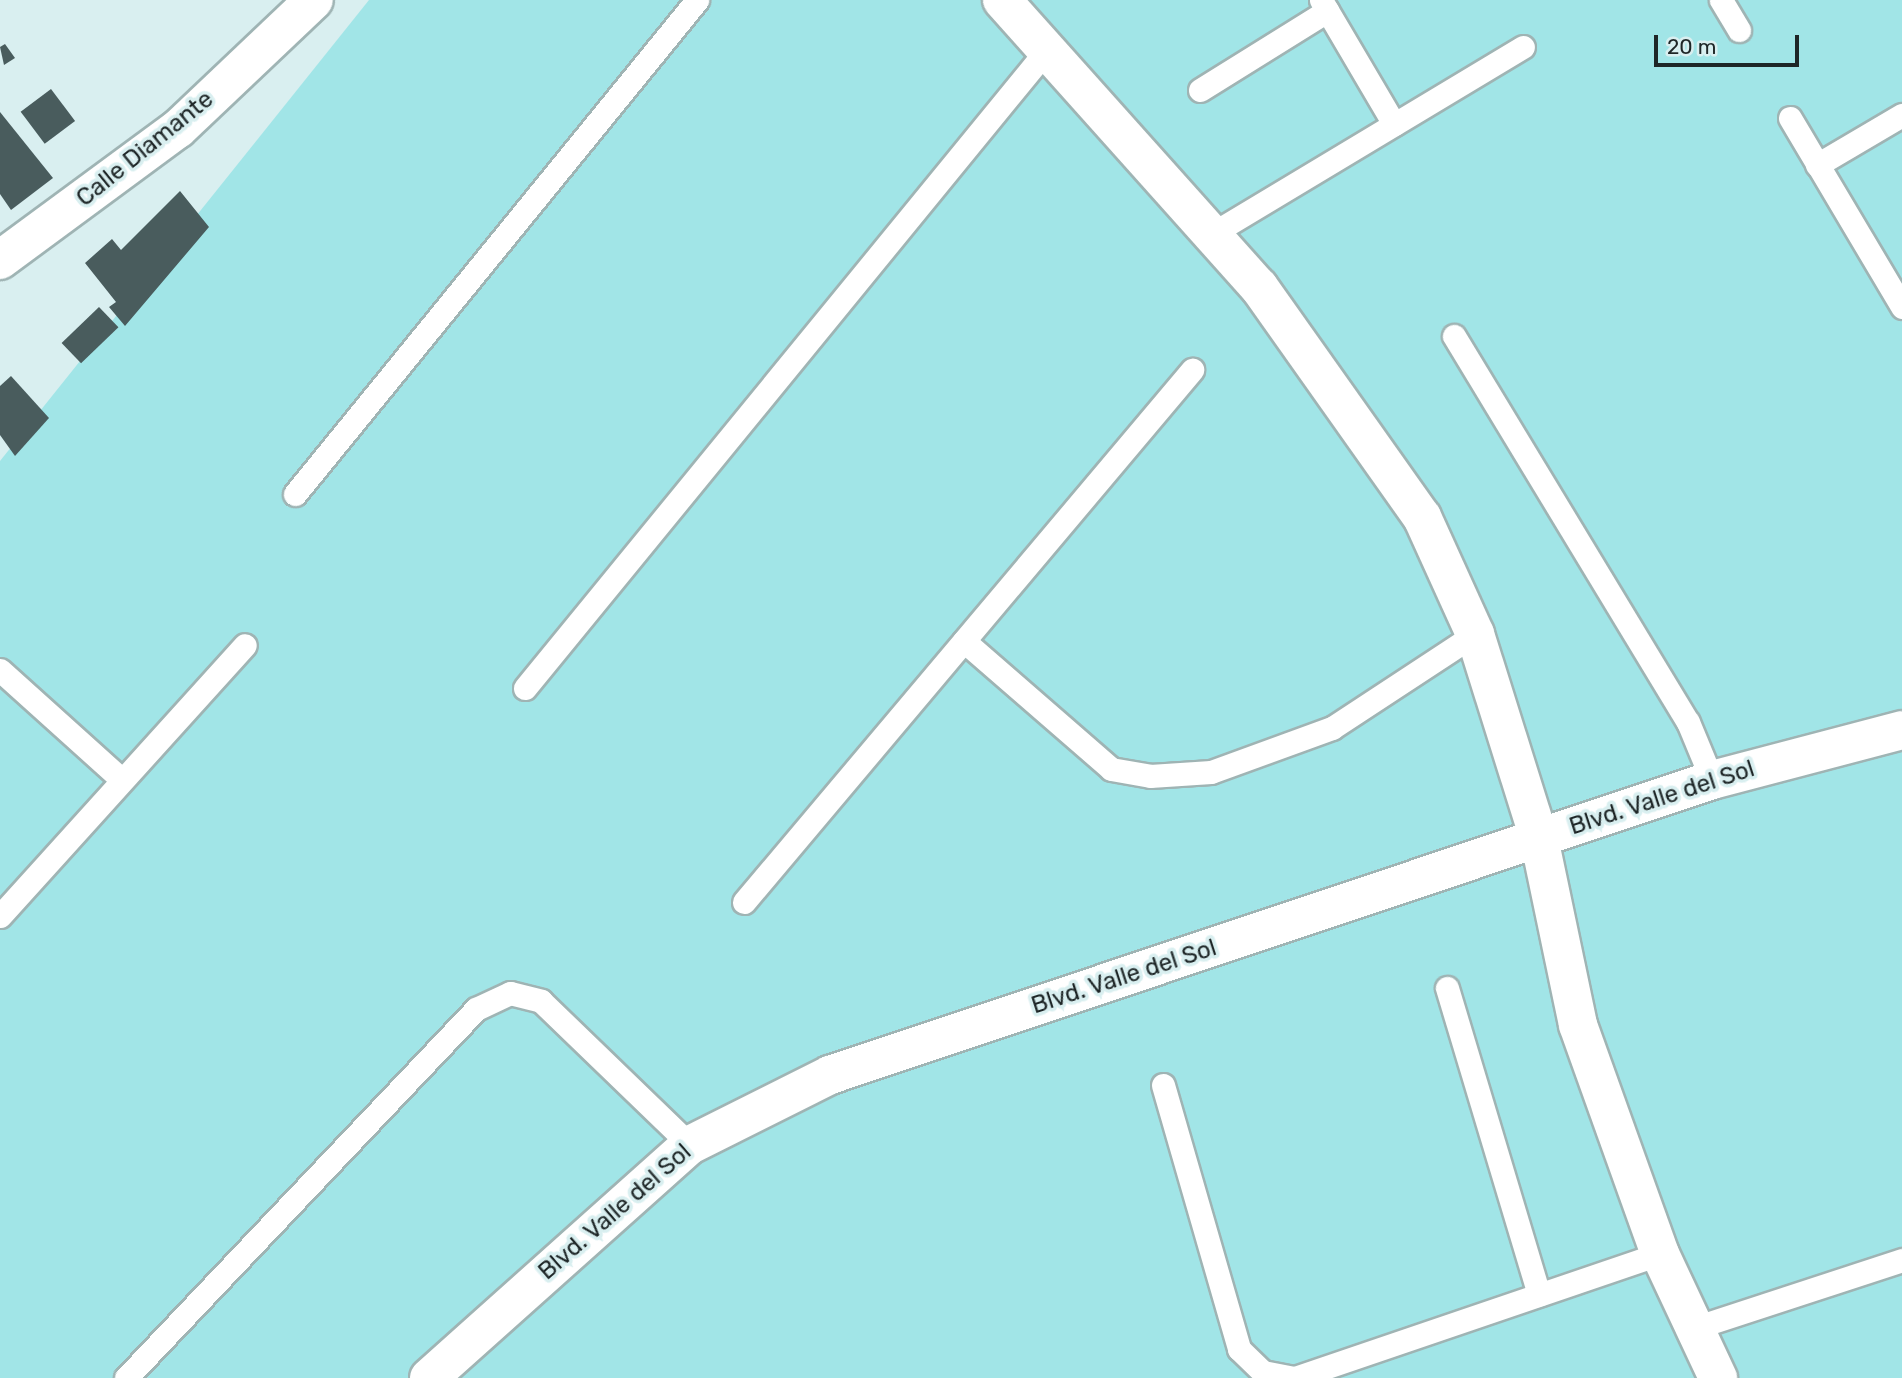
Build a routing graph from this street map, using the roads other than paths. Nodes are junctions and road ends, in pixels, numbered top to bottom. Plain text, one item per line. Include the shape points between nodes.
1 (314, 0) edge
2 (697, 0) edge
3 (1002, 0) edge
4 (1721, 0) edge
5 (1324, 5) edge
6 (1739, 30) dead end
7 (1523, 47) dead end
8 (1045, 52) junction
9 (1200, 90) dead end
10 (1902, 115) edge
11 (1790, 118) dead end
12 (1394, 124) junction
13 (1817, 165) junction
14 (1210, 235) junction
15 (0, 260) edge
16 (1902, 307) edge
17 (1454, 336) dead end
18 (1192, 370) dead end
19 (295, 494) dead end
20 (1475, 634) junction
21 (964, 641) junction
22 (245, 645) dead end
23 (0, 670) edge
24 (525, 688) dead end
25 (1902, 730) edge
26 (122, 780) junction
27 (1712, 780) junction
28 (1539, 838) junction
29 (744, 902) dead end
30 (0, 916) edge
31 (1447, 988) dead end
32 (1163, 1085) dead end
33 (690, 1145) junction
34 (1660, 1254) junction
35 (1902, 1260) edge
36 (1539, 1294) junction
37 (1691, 1329) junction
38 (126, 1378) edge
39 (429, 1378) edge
40 (1718, 1378) edge

1 - 15 street, Calle Diamante via 178,129
2 - 19 lane
3 - 8 street
4 - 6 lane
5 - 9 lane
5 - 12 lane
7 - 12 lane
8 - 14 street
8 - 24 lane
10 - 13 lane
11 - 13 lane
12 - 14 lane
13 - 16 lane
14 - 20 street via 1259,287 1422,517
17 - 27 lane via 1688,722
18 - 21 lane
20 - 21 lane via 1332,728 1211,772 1150,776 1111,769
20 - 28 street
21 - 29 lane
22 - 26 lane
23 - 26 lane
25 - 27 street, Blvd. Valle del Sol
26 - 30 lane
27 - 28 street, Blvd. Valle del Sol
28 - 33 street, Blvd. Valle del Sol via 830,1075
28 - 34 street via 1578,1026
31 - 36 lane
32 - 36 lane via 1239,1349 1263,1371 1295,1378
33 - 38 lane via 541,1001 510,993 476,1009
33 - 39 street, Blvd. Valle del Sol
34 - 36 lane
34 - 37 street
35 - 37 lane
37 - 40 street

